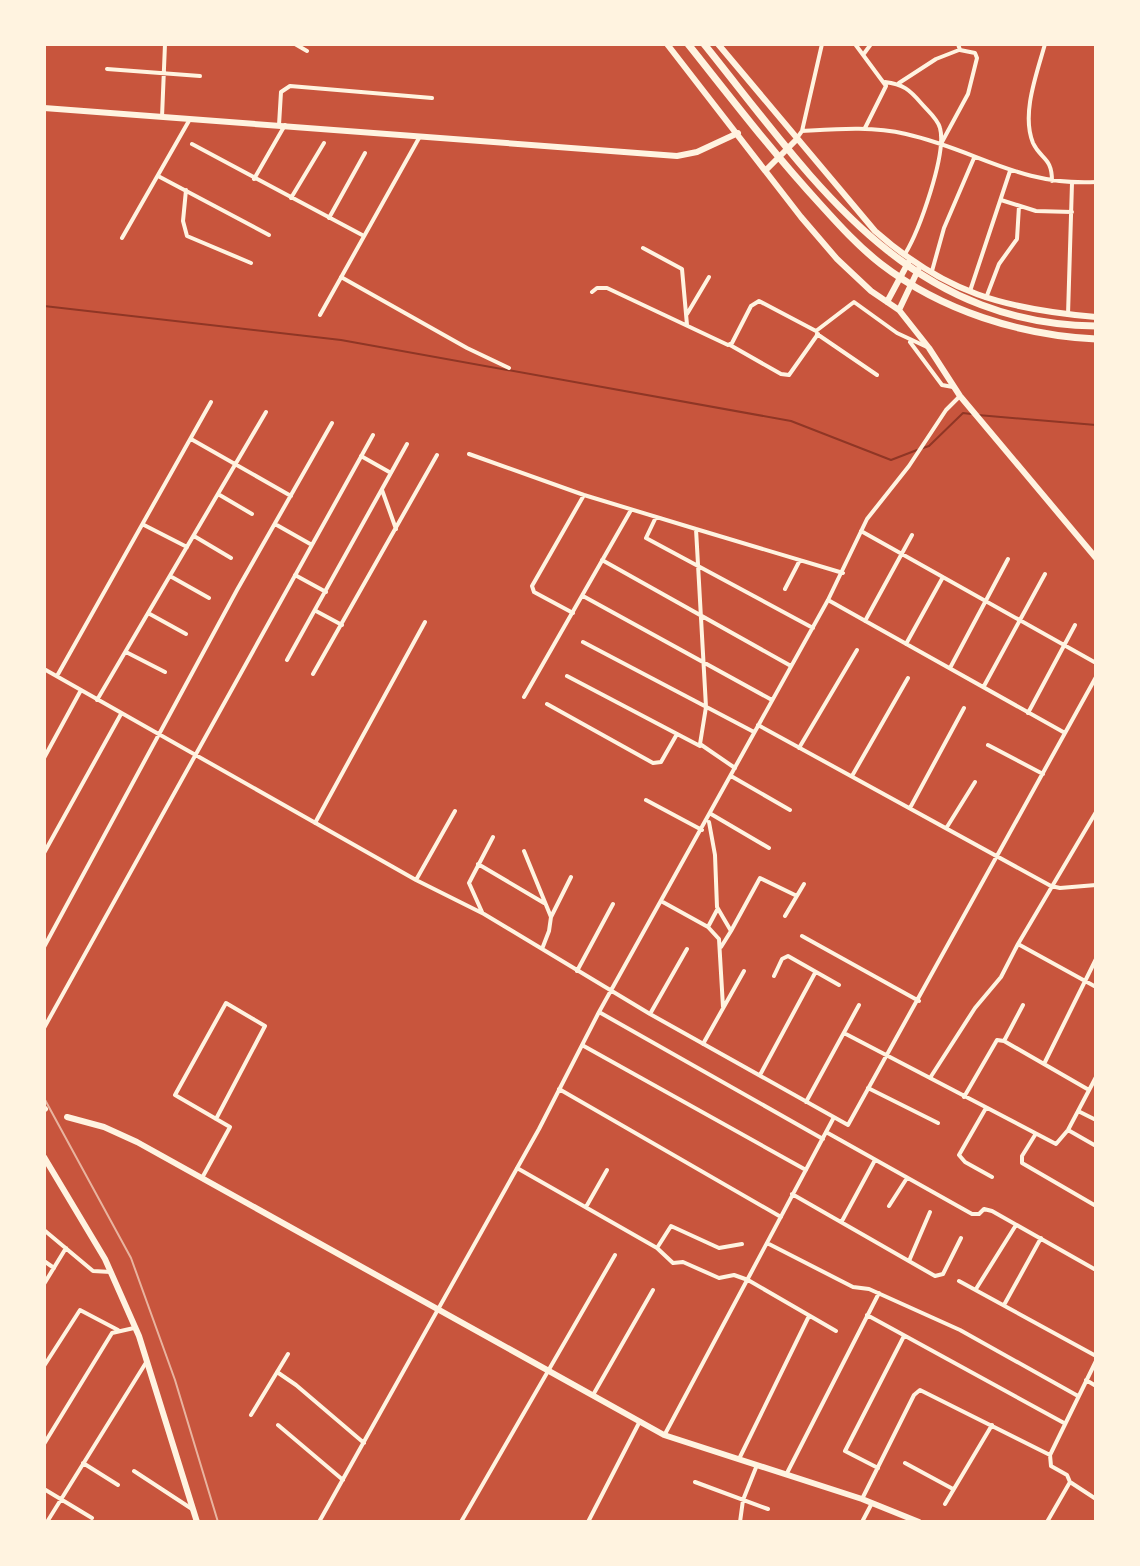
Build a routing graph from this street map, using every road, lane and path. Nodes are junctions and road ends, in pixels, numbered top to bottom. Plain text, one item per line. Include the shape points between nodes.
1 (165, 44) edge
2 (295, 44) edge
3 (667, 44) edge
4 (688, 44) edge
5 (704, 44) edge
6 (718, 44) edge
7 (822, 44) edge
8 (855, 44) edge
9 (871, 44) edge
10 (1045, 44) edge
11 (959, 47) edge
12 (307, 51) dead end
13 (863, 55) junction
14 (107, 69) dead end
15 (164, 73) junction
16 (200, 76) dead end
17 (885, 82) junction
18 (899, 83) junction
19 (432, 98) dead end
20 (44, 108) edge
21 (162, 117) junction
22 (190, 119) junction
23 (282, 125) junction
24 (865, 128) junction
25 (802, 131) junction
26 (738, 133) junction
27 (420, 136) junction
28 (796, 140) junction
29 (324, 143) dead end
30 (192, 144) dead end
31 (941, 144) junction
32 (365, 153) dead end
33 (974, 158) junction
34 (766, 170) junction
35 (1010, 171) junction
36 (158, 176) junction
37 (254, 179) junction
38 (1052, 181) junction
39 (1096, 182) edge
40 (1072, 183) junction
41 (186, 190) junction
42 (291, 198) junction
43 (1001, 200) junction
44 (1019, 206) junction
45 (1072, 212) junction
46 (329, 218) junction
47 (269, 235) dead end
48 (364, 236) junction
49 (122, 238) dead end
50 (643, 248) dead end
51 (905, 260) junction
52 (251, 263) dead end
53 (919, 270) junction
54 (931, 275) junction
55 (341, 277) junction
56 (709, 277) dead end
57 (592, 292) dead end
58 (969, 293) junction
59 (986, 298) junction
60 (887, 302) junction
61 (899, 310) junction
62 (320, 315) dead end
63 (1068, 315) junction
64 (686, 316) junction
65 (1096, 317) edge
66 (687, 325) junction
67 (1096, 326) edge
68 (812, 331) junction
69 (818, 334) junction
70 (908, 339) junction
71 (1096, 339) edge
72 (730, 345) junction
73 (929, 348) junction
74 (509, 368) dead end
75 (877, 375) dead end
76 (953, 387) junction
77 (960, 396) junction
78 (211, 402) dead end
79 (266, 412) dead end
80 (332, 423) dead end
81 (373, 435) dead end
82 (191, 439) junction
83 (407, 444) dead end
84 (469, 454) dead end
85 (437, 455) dead end
86 (361, 456) junction
87 (235, 463) junction
88 (391, 473) junction
89 (382, 489) junction
90 (218, 494) junction
91 (584, 495) junction
92 (291, 496) junction
93 (631, 510) junction
94 (252, 514) dead end
95 (656, 517) junction
96 (275, 524) junction
97 (144, 525) junction
98 (396, 529) junction
99 (696, 529) junction
100 (861, 531) junction
101 (912, 535) dead end
102 (194, 536) junction
103 (312, 545) junction
104 (187, 547) junction
105 (902, 554) junction
106 (231, 558) dead end
107 (1096, 558) edge
108 (1008, 559) dead end
109 (602, 560) junction
110 (800, 560) junction
111 (697, 565) junction
112 (843, 573) junction
113 (1045, 574) dead end
114 (295, 575) junction
115 (170, 576) junction
116 (943, 577) junction
117 (785, 589) dead end
118 (326, 592) junction
119 (583, 596) junction
120 (209, 598) dead end
121 (828, 600) junction
122 (986, 600) junction
123 (315, 610) junction
124 (148, 613) junction
125 (573, 613) junction
126 (700, 615) junction
127 (1020, 620) junction
128 (865, 621) junction
129 (425, 622) dead end
130 (342, 625) junction
131 (1075, 625) dead end
132 (813, 628) junction
133 (186, 634) dead end
134 (583, 642) dead end
135 (906, 644) junction
136 (1064, 646) junction
137 (857, 650) dead end
138 (126, 652) junction
139 (287, 660) dead end
140 (703, 663) junction
141 (1096, 663) edge
142 (791, 666) junction
143 (950, 668) junction
144 (44, 669) edge
145 (165, 672) dead end
146 (313, 674) dead end
147 (57, 676) junction
148 (567, 676) dead end
149 (1096, 677) edge
150 (908, 678) dead end
151 (984, 686) junction
152 (81, 690) junction
153 (524, 697) dead end
154 (97, 700) junction
155 (772, 700) junction
156 (547, 704) dead end
157 (706, 707) junction
158 (964, 708) dead end
159 (1028, 713) junction
160 (121, 714) junction
161 (758, 725) junction
162 (754, 732) junction
163 (1065, 733) junction
164 (677, 734) junction
165 (159, 735) junction
166 (988, 745) dead end
167 (702, 747) junction
168 (799, 748) junction
169 (195, 755) junction
170 (44, 758) edge
171 (735, 768) junction
172 (1043, 774) junction
173 (731, 776) junction
174 (852, 776) junction
175 (975, 782) dead end
176 (646, 800) dead end
177 (910, 808) junction
178 (790, 810) dead end
179 (455, 811) dead end
180 (1096, 812) edge
181 (710, 817) junction
182 (315, 823) junction
183 (946, 828) junction
184 (702, 830) junction
185 (493, 837) dead end
186 (769, 848) dead end
187 (524, 851) dead end
188 (44, 853) edge
189 (998, 856) junction
190 (478, 864) junction
191 (571, 877) dead end
192 (416, 880) junction
193 (804, 884) dead end
194 (1096, 885) edge
195 (1051, 886) junction
196 (797, 896) junction
197 (661, 901) junction
198 (544, 903) junction
199 (613, 904) dead end
200 (717, 910) junction
201 (484, 914) junction
202 (785, 916) dead end
203 (551, 917) junction
204 (708, 927) junction
205 (731, 931) junction
206 (802, 936) dead end
207 (1018, 944) junction
208 (44, 947) edge
209 (542, 949) junction
210 (687, 949) dead end
211 (720, 950) junction
212 (1096, 959) edge
213 (577, 971) junction
214 (744, 971) dead end
215 (815, 973) junction
216 (774, 976) dead end
217 (1084, 979) junction
218 (839, 985) dead end
219 (1096, 987) edge
220 (610, 991) junction
221 (919, 1001) junction
222 (859, 1005) dead end
223 (1023, 1005) dead end
224 (723, 1007) junction
225 (599, 1012) junction
226 (650, 1014) junction
227 (44, 1028) edge
228 (844, 1033) junction
229 (1004, 1041) junction
230 (703, 1044) junction
231 (582, 1045) junction
232 (886, 1056) junction
233 (1044, 1064) junction
234 (760, 1075) junction
235 (1096, 1077) edge
236 (930, 1078) junction
237 (868, 1088) junction
238 (559, 1089) junction
239 (1089, 1090) junction
240 (964, 1097) junction
241 (806, 1102) junction
242 (986, 1108) junction
243 (1078, 1111) junction
244 (67, 1117) dead end
245 (216, 1119) junction
246 (833, 1119) junction
247 (1096, 1120) edge
248 (938, 1123) dead end
249 (1068, 1130) junction
250 (826, 1132) junction
251 (1035, 1135) junction
252 (823, 1139) junction
253 (1096, 1146) edge
254 (45, 1160) edge
255 (875, 1160) junction
256 (517, 1168) junction
257 (607, 1170) dead end
258 (806, 1170) junction
259 (992, 1177) dead end
260 (202, 1178) junction
261 (907, 1178) junction
262 (792, 1194) junction
263 (889, 1206) dead end
264 (1096, 1206) edge
265 (586, 1207) junction
266 (930, 1212) dead end
267 (781, 1217) junction
268 (842, 1222) junction
269 (1016, 1225) junction
270 (44, 1230) edge
271 (961, 1238) dead end
272 (1041, 1238) junction
273 (767, 1243) junction
274 (742, 1244) dead end
275 (66, 1248) junction
276 (657, 1248) junction
277 (615, 1255) dead end
278 (44, 1261) edge
279 (909, 1261) junction
280 (54, 1268) junction
281 (1096, 1270) edge
282 (111, 1272) junction
283 (748, 1280) junction
284 (959, 1281) dead end
285 (44, 1284) edge
286 (976, 1289) junction
287 (653, 1290) dead end
288 (879, 1293) junction
289 (1004, 1305) junction
290 (438, 1309) junction
291 (867, 1315) junction
292 (809, 1316) junction
293 (135, 1328) junction
294 (118, 1330) junction
295 (836, 1331) dead end
296 (904, 1336) junction
297 (288, 1354) dead end
298 (1096, 1359) edge
299 (148, 1361) junction
300 (44, 1366) edge
301 (547, 1370) junction
302 (277, 1372) junction
303 (1086, 1380) junction
304 (1096, 1386) edge
305 (593, 1395) junction
306 (1078, 1396) junction
307 (251, 1415) dead end
308 (640, 1421) junction
309 (1064, 1423) junction
310 (278, 1425) dead end
311 (992, 1425) junction
312 (664, 1435) junction
313 (364, 1443) junction
314 (44, 1444) edge
315 (1050, 1455) junction
316 (739, 1459) junction
317 (83, 1463) junction
318 (905, 1463) dead end
319 (757, 1465) junction
320 (878, 1468) junction
321 (134, 1471) dead end
322 (786, 1475) junction
323 (343, 1480) junction
324 (695, 1482) dead end
325 (1070, 1482) junction
326 (118, 1485) dead end
327 (44, 1489) edge
328 (953, 1489) junction
329 (61, 1499) junction
330 (862, 1499) junction
331 (1096, 1499) edge
332 (743, 1500) junction
333 (872, 1503) junction
334 (945, 1504) dead end
335 (768, 1509) dead end
336 (193, 1510) junction
337 (92, 1518) dead end
338 (47, 1522) edge
339 (197, 1522) edge
340 (319, 1522) edge
341 (461, 1522) edge
342 (588, 1522) edge
343 (740, 1522) edge
344 (862, 1522) edge
345 (919, 1522) edge
346 (1047, 1522) edge

1 - 15 street
2 - 12 street
3 - 26 street
4 - 71 highway via 853,241 898,275 995,322
5 - 51 highway via 865,234
6 - 28 street
7 - 25 street
8 - 13 street
9 - 13 street
10 - 38 street via 1032,97 1031,130 1034,145 1051,165
11 - 18 street
11 - 31 street via 977,58 968,94
13 - 17 street
14 - 15 street
15 - 16 street
15 - 21 street
17 - 18 street
17 - 24 street
18 - 31 street via 939,124
19 - 23 street via 290,86 281,92
20 - 21 street
21 - 22 street
22 - 23 street
22 - 36 street
23 - 27 street
23 - 37 street
24 - 25 street
24 - 31 street
25 - 28 street
26 - 27 street via 677,156
26 - 34 street
27 - 48 street
28 - 34 street
28 - 51 street
29 - 42 street
30 - 37 street
31 - 33 street
31 - 51 street via 921,223
32 - 46 street
33 - 35 street
33 - 54 street via 940,238
34 - 60 street via 837,259
35 - 38 street
35 - 43 street
36 - 41 street
36 - 49 street
37 - 42 street
38 - 40 street
39 - 40 street
40 - 45 street
41 - 47 street
41 - 52 street via 187,236
42 - 46 street
43 - 44 street
43 - 58 street
44 - 45 street
44 - 59 street via 1017,239 1001,260
45 - 63 street
46 - 48 street
48 - 55 street
50 - 64 street via 682,269
51 - 53 highway
51 - 60 street
53 - 54 street
53 - 61 street
53 - 67 highway via 963,298 1000,311
54 - 58 street
55 - 62 street
55 - 74 street
56 - 64 street
57 - 66 street via 607,288
58 - 59 street
59 - 63 street
60 - 61 street
61 - 73 street
63 - 65 street
64 - 66 street
66 - 72 street
68 - 69 street
68 - 70 street via 854,302
68 - 72 street via 759,301
69 - 72 street via 789,375
69 - 75 street
70 - 73 street
70 - 76 street via 942,385
73 - 76 street
76 - 77 street
77 - 100 street
77 - 107 street
78 - 82 street
79 - 87 street
80 - 92 street
81 - 86 street
82 - 87 street
82 - 97 street
83 - 88 street
84 - 91 street
85 - 98 street
86 - 88 street
86 - 103 street
87 - 90 street
87 - 92 street
88 - 89 street
89 - 98 street
89 - 118 street
90 - 94 street
90 - 102 street
91 - 93 street
91 - 125 street via 532,586
92 - 96 street
93 - 95 street
93 - 109 street
95 - 99 street
95 - 111 street via 646,538
96 - 103 street
96 - 165 street
97 - 104 street
97 - 147 street
98 - 130 street
99 - 110 street
99 - 111 street
100 - 105 street
100 - 112 street
101 - 105 street
102 - 104 street
102 - 106 street
103 - 114 street
104 - 115 street
105 - 116 street
105 - 128 street
108 - 122 street
109 - 119 street
109 - 126 street
110 - 112 street
110 - 117 street
111 - 126 street
111 - 132 street
112 - 121 street
113 - 127 street
114 - 118 street
114 - 169 street
115 - 120 street
115 - 124 street
116 - 122 street
116 - 135 street
118 - 123 street
119 - 125 street
119 - 140 street
121 - 128 street
121 - 132 street
122 - 127 street
122 - 143 street
123 - 130 street
123 - 139 street
124 - 133 street
124 - 138 street
125 - 153 street
126 - 140 street
126 - 142 street
127 - 136 street
127 - 151 street
128 - 135 street
129 - 182 street
130 - 146 street
131 - 136 street
132 - 142 street
134 - 157 street
135 - 143 street
136 - 141 street
136 - 159 street
137 - 168 street
138 - 145 street
138 - 154 street
140 - 155 street
140 - 157 street
142 - 155 street
143 - 151 street
144 - 147 street
147 - 152 street
148 - 164 street
149 - 163 street
150 - 174 street
151 - 159 street
152 - 154 street
152 - 170 street
154 - 160 street
155 - 161 street
156 - 164 street via 653,763 661,762
157 - 162 street
157 - 167 street
158 - 177 street
159 - 163 street
160 - 165 street
160 - 188 street
161 - 162 street
161 - 168 street
162 - 171 street
163 - 172 street
164 - 167 street
165 - 169 street
165 - 208 street
166 - 172 street
167 - 171 street
168 - 174 street
169 - 182 street
169 - 227 street
171 - 173 street
172 - 189 street
173 - 178 street
173 - 181 street
174 - 177 street
175 - 183 street
176 - 184 street
177 - 183 street
179 - 192 street
180 - 195 street
181 - 184 street
181 - 186 street
181 - 200 street
182 - 192 street
183 - 189 street
184 - 197 street
185 - 190 street
187 - 198 street
189 - 195 street
189 - 221 street
190 - 198 street
190 - 201 street via 469,883
191 - 203 street
192 - 201 street
193 - 196 street
194 - 195 street
195 - 207 street
196 - 202 street
196 - 205 street via 760,878
197 - 204 street
197 - 220 street
198 - 203 street
199 - 213 street
200 - 204 street
200 - 205 street
201 - 209 street
203 - 209 street
204 - 211 street
205 - 211 street
206 - 221 street
207 - 217 street
207 - 236 street
209 - 213 street
210 - 226 street
211 - 224 street
212 - 217 street
213 - 220 street
214 - 224 street
215 - 216 street via 785,957
215 - 218 street
215 - 234 street
217 - 219 street
217 - 233 street
220 - 225 street
220 - 226 street
221 - 232 street
222 - 228 street
223 - 229 street
224 - 230 street
225 - 231 street
225 - 252 street
226 - 230 street
228 - 232 street
228 - 241 street
229 - 233 street
229 - 240 street via 994,1043
230 - 234 street
231 - 238 street
231 - 258 street
232 - 236 street
232 - 237 street
233 - 239 street
234 - 241 street
235 - 239 street
236 - 240 street
237 - 246 street via 848,1125
237 - 248 street
238 - 256 street
238 - 267 street
239 - 243 street
240 - 242 street
241 - 246 street
242 - 251 street
242 - 259 street via 959,1155
243 - 247 street
243 - 249 street
244 - 260 street via 119,1133
245 - 245 street via 175,1095 226,1003 265,1026
245 - 260 street via 230,1127
246 - 250 street
249 - 251 street via 1056,1144
249 - 253 street
250 - 252 street
250 - 255 street
251 - 264 street via 1022,1163
252 - 258 street
254 - 282 street
255 - 261 street
255 - 268 street
256 - 265 street
256 - 290 street
257 - 265 street
258 - 262 street
260 - 290 street
261 - 263 street
261 - 269 street via 972,1214 988,1209
262 - 267 street
262 - 268 street
265 - 276 street
266 - 279 street
267 - 273 street
268 - 279 street
269 - 272 street
269 - 286 street
270 - 275 street
271 - 279 street via 940,1276
272 - 281 street
272 - 289 street
273 - 283 street
273 - 288 street via 853,1287
274 - 276 street via 719,1248 671,1226
275 - 280 street
275 - 282 street via 95,1272
276 - 283 street via 673,1263 683,1262 719,1278 734,1275
277 - 301 street
278 - 280 street
280 - 285 street
282 - 293 street
283 - 292 street
283 - 312 street
284 - 286 street
286 - 289 street
287 - 305 street
288 - 291 street
288 - 306 street via 960,1330
289 - 298 street
290 - 301 street
290 - 313 street
291 - 296 street
291 - 322 street
292 - 295 street
292 - 316 street
293 - 294 street
293 - 299 street
294 - 300 street via 80,1310
294 - 314 street
296 - 309 street
296 - 320 street via 845,1451
297 - 302 street
298 - 303 street
299 - 317 street
299 - 336 street
301 - 305 street
301 - 341 street
302 - 307 street
302 - 313 street
303 - 304 street
303 - 306 street
305 - 308 street
306 - 309 street
308 - 312 street
308 - 342 street
309 - 315 street
310 - 323 street
311 - 315 street
311 - 320 street via 920,1390
311 - 328 street
312 - 316 street
313 - 323 street
315 - 325 street via 1051,1466
316 - 319 street
317 - 326 street
317 - 329 street
318 - 328 street
319 - 322 street
319 - 332 street
320 - 330 street
321 - 336 street
322 - 330 street
323 - 340 street
324 - 332 street
325 - 331 street
325 - 346 street
327 - 329 street
328 - 334 street
329 - 337 street
329 - 338 street
330 - 333 street
332 - 335 street
332 - 343 street
333 - 344 street
333 - 345 street
336 - 339 street

